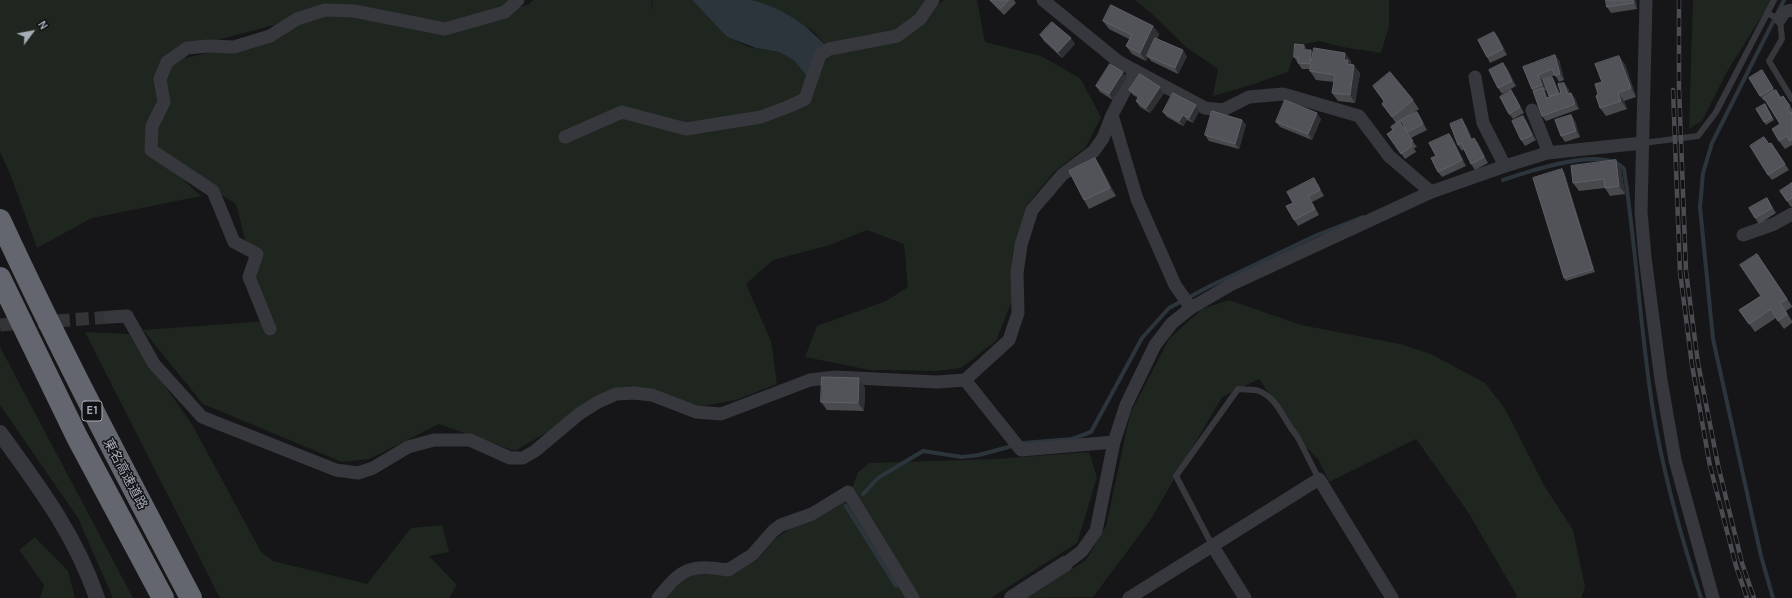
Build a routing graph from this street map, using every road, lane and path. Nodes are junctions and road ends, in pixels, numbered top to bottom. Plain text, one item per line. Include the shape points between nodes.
1 (518, 0) edge
2 (933, 0) edge
3 (1044, 0) edge
4 (1646, 0) edge
5 (1774, 0) edge
6 (1792, 10) edge
7 (1774, 17) junction
8 (1135, 71) junction
9 (1475, 77) dead end
10 (1792, 99) edge
11 (1532, 110) dead end
12 (1112, 115) junction
13 (565, 137) dead end
14 (1642, 143) junction
15 (1549, 153) junction
16 (1505, 166) junction
17 (1427, 189) junction
18 (1792, 214) edge
19 (0, 220) edge
20 (1743, 236) dead end
21 (0, 278) edge
22 (1191, 307) junction
23 (110, 317) tunnel mouth
24 (270, 329) dead end
25 (965, 380) junction
26 (0, 433) edge
27 (1114, 442) junction
28 (1318, 479) junction
29 (1212, 545) junction
30 (1065, 564) joint
31 (97, 598) edge
32 (163, 598) edge
33 (191, 598) edge
34 (658, 598) edge
35 (913, 598) edge
36 (1012, 598) edge
37 (1129, 598) edge
38 (1245, 598) edge
39 (1392, 598) edge
40 (1713, 598) edge

1 - 24 street via 505,12 445,29 354,11 324,10 297,19 270,36 234,47 187,48 167,62 160,80 164,102 152,126 150,150 213,191 234,242 257,254 250,277
2 - 13 street via 920,19 897,36 829,49 820,55 804,99 783,109 761,117 686,129 622,112
3 - 8 street via 1119,62
4 - 14 street
5 - 7 lane
6 - 7 street
7 - 10 lane via 1782,40 1769,61
7 - 14 lane via 1716,112 1698,136
8 - 12 street
8 - 17 street via 1205,108 1223,110 1249,97 1283,94 1359,116 1389,156
9 - 16 street via 1483,123
11 - 15 street
12 - 22 street via 1137,199 1175,285
12 - 25 street via 1103,138 1094,150 1062,175 1032,210 1021,245 1017,273 1018,313 1009,340
14 - 15 street
14 - 40 street via 1641,212 1661,380 1676,460
15 - 16 street
16 - 17 street
17 - 22 street via 1232,284
18 - 20 street
19 - 33 highway, 東名高速道路 / E1 via 100,427
21 - 32 highway, 東名高速道路 / E1 via 78,437
22 - 27 street via 1172,324 1155,345 1126,405
23 - 25 street via 127,316 154,364 202,417 336,470 358,473 373,468 408,446 434,440 470,440 510,458 523,458 579,414 616,394 652,395 696,412 721,414 810,380 835,377 937,382
25 - 27 street via 1021,450
26 - 31 street via 53,506 81,555
27 - 30 street via 1096,531 1082,551
28 - 29 street
28 - 29 lane via 1298,436 1275,402 1259,391 1238,389 1176,476
28 - 39 street
29 - 37 street
29 - 38 street
30 - 36 street
34 - 35 street via 673,579 691,569 705,566 728,570 752,555 773,531 782,525 812,514 848,492

